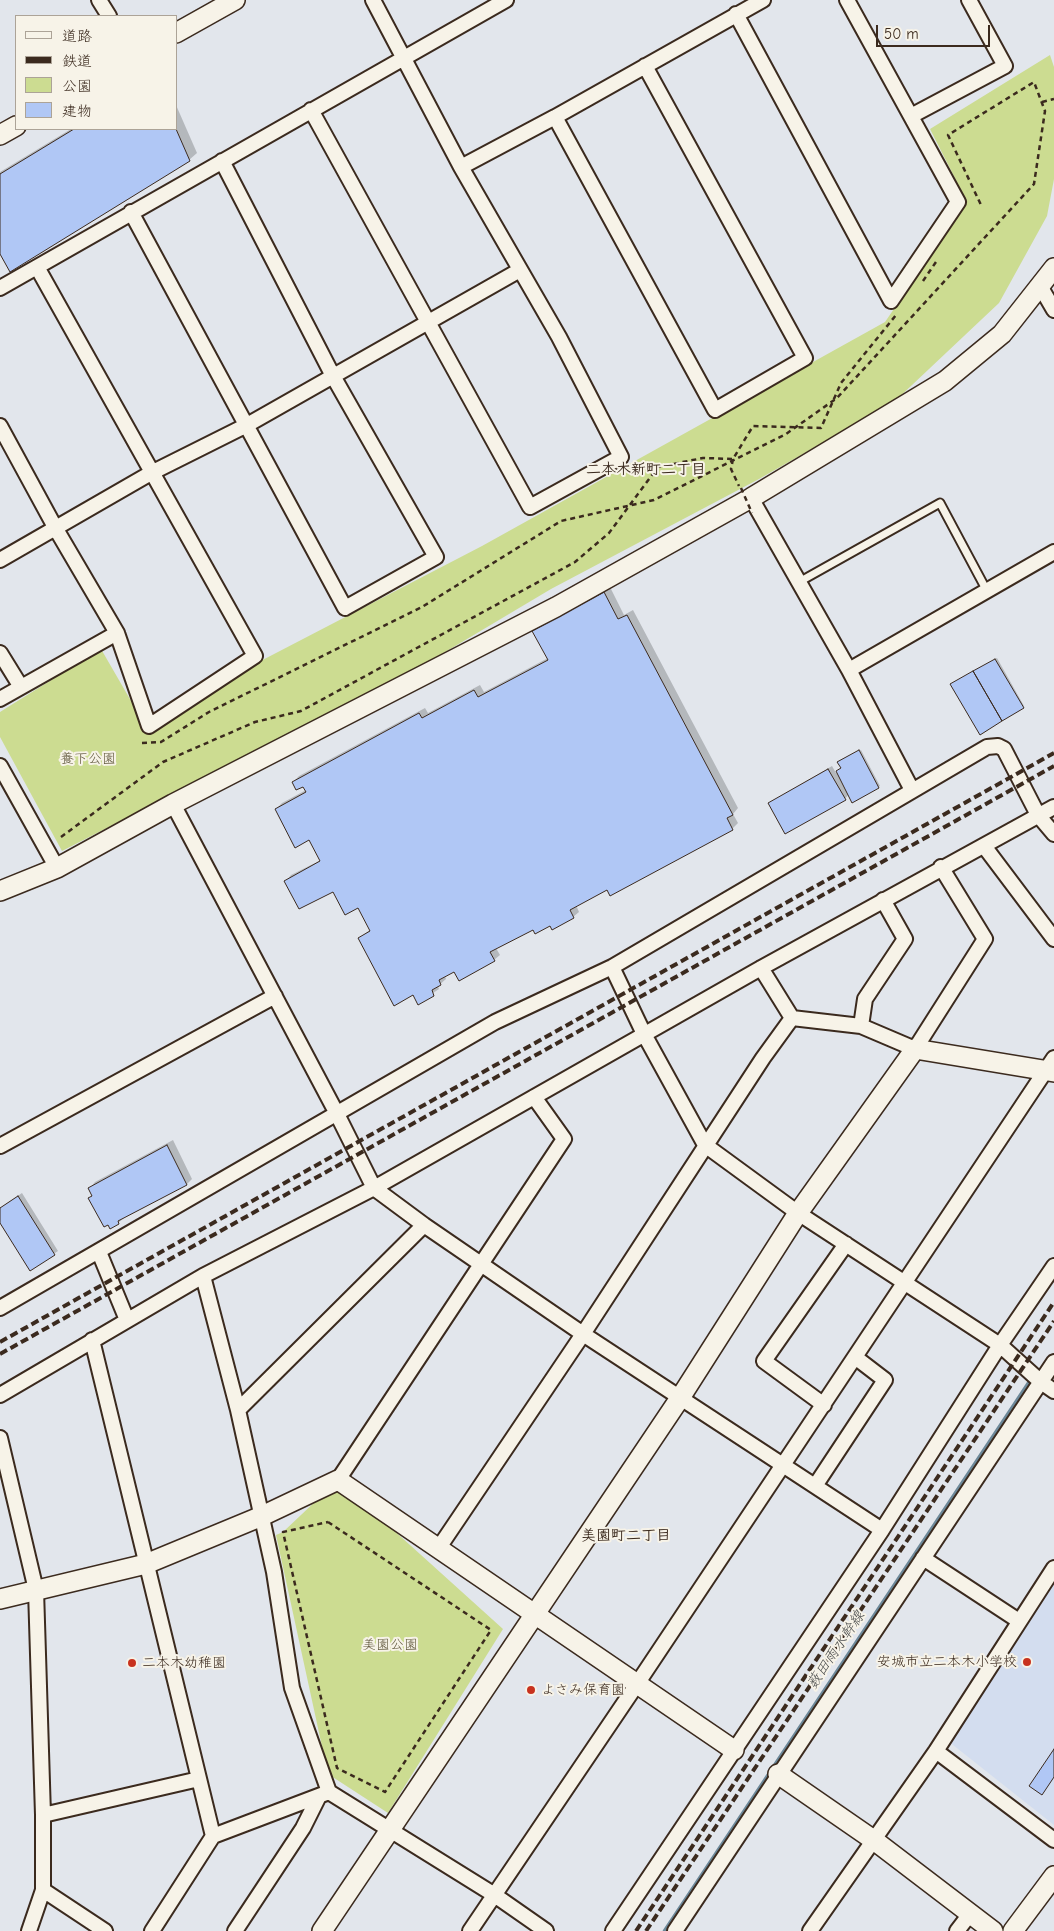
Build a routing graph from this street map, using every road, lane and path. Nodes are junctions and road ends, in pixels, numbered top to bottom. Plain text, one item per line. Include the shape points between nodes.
1 (99, 0) edge
2 (236, 0) edge
3 (373, 0) edge
4 (506, 0) edge
5 (763, 0) edge
6 (847, 0) edge
7 (969, 0) edge
8 (736, 14) junction
9 (108, 15) edge
10 (178, 32) edge
11 (404, 57) junction
12 (645, 66) junction
13 (1054, 99) edge
14 (1042, 102) dead end
15 (311, 110) junction
16 (911, 116) junction
17 (555, 117) junction
18 (15, 127) edge
19 (0, 136) edge
20 (222, 161) junction
21 (461, 167) junction
22 (974, 189) junction
23 (970, 197) dead end
24 (981, 205) dead end
25 (131, 212) junction
26 (941, 254) dead end
27 (37, 266) junction
28 (1054, 268) edge
29 (520, 270) junction
30 (920, 285) dead end
31 (1040, 286) junction
32 (0, 288) edge
33 (902, 308) dead end
34 (1054, 310) edge
35 (428, 322) junction
36 (333, 376) junction
37 (833, 401) junction
38 (247, 425) junction
39 (0, 426) edge
40 (795, 427) junction
41 (733, 459) junction
42 (151, 473) junction
43 (748, 500) junction
44 (630, 505) junction
45 (56, 529) junction
46 (1054, 552) edge
47 (0, 560) edge
48 (799, 582) junction
49 (987, 591) junction
50 (117, 633) junction
51 (0, 653) edge
52 (848, 670) junction
53 (21, 687) junction
54 (0, 699) edge
55 (142, 743) dead end
56 (0, 768) edge
57 (912, 790) junction
58 (174, 804) junction
59 (1054, 807) edge
60 (1038, 815) junction
61 (1054, 834) edge
62 (61, 837) dead end
63 (984, 846) junction
64 (941, 867) junction
65 (57, 868) junction
66 (0, 891) edge
67 (883, 900) junction
68 (1054, 939) edge
69 (612, 967) junction
70 (761, 968) junction
71 (275, 996) junction
72 (792, 1018) junction
73 (861, 1026) junction
74 (644, 1034) junction
75 (915, 1049) junction
76 (1051, 1067) edge
77 (534, 1097) junction
78 (336, 1112) junction
79 (705, 1145) junction
80 (0, 1146) edge
81 (374, 1188) junction
82 (798, 1213) junction
83 (424, 1225) junction
84 (846, 1244) junction
85 (98, 1252) junction
86 (482, 1265) junction
87 (1054, 1266) edge
88 (203, 1276) junction
89 (906, 1282) junction
90 (0, 1308) edge
91 (127, 1320) junction
92 (583, 1334) junction
93 (92, 1340) junction
94 (1000, 1345) junction
95 (855, 1357) junction
96 (1054, 1362) edge
97 (1041, 1382) junction
98 (1054, 1391) edge
99 (0, 1395) edge
100 (680, 1398) junction
101 (824, 1404) junction
102 (238, 1410) junction
103 (0, 1438) edge
104 (783, 1466) junction
105 (338, 1480) junction
106 (815, 1486) junction
107 (262, 1516) junction
108 (882, 1530) junction
109 (438, 1549) junction
110 (923, 1558) junction
111 (146, 1564) junction
112 (1054, 1568) edge
113 (36, 1590) junction
114 (0, 1599) edge
115 (535, 1614) junction
116 (1019, 1621) junction
117 (637, 1684) junction
118 (734, 1750) junction
119 (936, 1751) junction
120 (778, 1774) junction
121 (199, 1779) junction
122 (385, 1792) joint
123 (324, 1794) junction
124 (43, 1815) junction
125 (390, 1830) junction
126 (212, 1836) junction
127 (1054, 1840) edge
128 (874, 1841) junction
129 (1054, 1876) edge
130 (43, 1890) junction
131 (493, 1894) junction
132 (970, 1914) junction
133 (29, 1931) edge
134 (105, 1931) edge
135 (152, 1931) edge
136 (235, 1931) edge
137 (322, 1931) edge
138 (470, 1931) edge
139 (545, 1931) edge
140 (613, 1931) edge
141 (675, 1931) edge
142 (810, 1931) edge
143 (957, 1931) edge
144 (993, 1931) edge
145 (1013, 1931) edge

1 - 9 street
2 - 10 street
3 - 11 street
4 - 11 street
5 - 8 street
6 - 16 street
7 - 16 street via 1005,66
8 - 12 street
8 - 16 street via 891,301 958,202
11 - 15 street
11 - 21 street
12 - 17 street
12 - 17 street via 806,358 715,410
13 - 14 path
15 - 20 street
15 - 35 street
17 - 21 street
18 - 19 street
20 - 25 street
20 - 36 street
21 - 29 street
22 - 23 path
22 - 24 path
22 - 37 path via 948,134 1034,82 1045,112 1034,184
25 - 27 street
25 - 38 street
26 - 30 path
27 - 32 street
27 - 42 street
28 - 31 street
29 - 35 street
29 - 35 street via 621,457 530,507
31 - 34 street
31 - 43 street via 1002,334 945,381
33 - 37 path via 841,383
35 - 36 street
36 - 38 street
36 - 38 street via 436,556 345,608
37 - 40 path
37 - 40 path via 822,428
38 - 42 street
39 - 45 street
40 - 41 path
40 - 41 path via 753,426
41 - 43 path via 731,469
41 - 44 path via 654,500
41 - 44 path via 703,458 658,467
42 - 45 street
42 - 50 street via 255,656 149,726
43 - 48 street
43 - 58 street via 556,607
44 - 55 path via 561,521 422,607 209,712 161,742
44 - 62 path via 609,533 575,562 301,711 255,722 163,762
45 - 47 street
45 - 50 street
46 - 49 street
48 - 49 lane via 940,503
48 - 52 street
49 - 52 street
50 - 53 street
51 - 53 street
52 - 57 street
53 - 54 street
56 - 65 street
57 - 60 street via 987,746 998,746 1009,757
57 - 69 street
58 - 65 street
58 - 71 street
59 - 60 street
60 - 61 street
60 - 63 street
63 - 64 street
63 - 68 street
64 - 67 street
64 - 75 street via 985,939
65 - 66 street
67 - 70 street
67 - 73 street via 905,939 865,1000
69 - 74 street
69 - 78 street via 494,1022
70 - 72 street
70 - 74 street
71 - 78 street
71 - 80 street
72 - 73 street
72 - 79 street
73 - 75 street
74 - 77 street
74 - 79 street
75 - 76 street
75 - 82 street
76 - 89 street
77 - 81 street
77 - 86 street via 564,1139
78 - 81 street
78 - 85 street
79 - 82 street
79 - 92 street
81 - 83 street
81 - 88 street
82 - 84 street
82 - 100 street
83 - 86 street
83 - 102 street
84 - 89 street
84 - 101 street via 764,1361
85 - 90 street
85 - 91 street
86 - 92 street
86 - 105 street
87 - 94 street
88 - 91 street
88 - 102 street
89 - 94 street
89 - 95 street
91 - 93 street
92 - 100 street
92 - 109 street
93 - 99 street
93 - 111 street
94 - 97 street
94 - 108 street
95 - 101 street
95 - 106 street via 885,1380
96 - 97 street
97 - 98 street
97 - 110 street
100 - 104 street
100 - 115 street
101 - 104 street
102 - 107 street
103 - 113 street
104 - 106 street
104 - 117 street
105 - 107 street
105 - 109 street
106 - 108 street
107 - 111 street
107 - 123 street via 292,1688
108 - 118 street
109 - 115 street
110 - 116 street
110 - 120 street
111 - 113 street
111 - 121 street
112 - 116 street
113 - 114 street
113 - 124 street
115 - 117 street
115 - 125 street
116 - 119 street
117 - 118 street
117 - 131 street
118 - 140 street
119 - 127 street
119 - 128 street
120 - 128 street
120 - 141 street
121 - 124 street
121 - 126 street
122 - 122 path via 491,1630 328,1522 282,1532 337,1768
123 - 125 street
123 - 126 street
123 - 136 street
124 - 130 street
125 - 131 street
125 - 137 street
126 - 135 street
128 - 132 street
128 - 142 street
129 - 145 street
130 - 133 street
130 - 134 street
131 - 138 street
131 - 139 street
132 - 143 street
132 - 144 street

